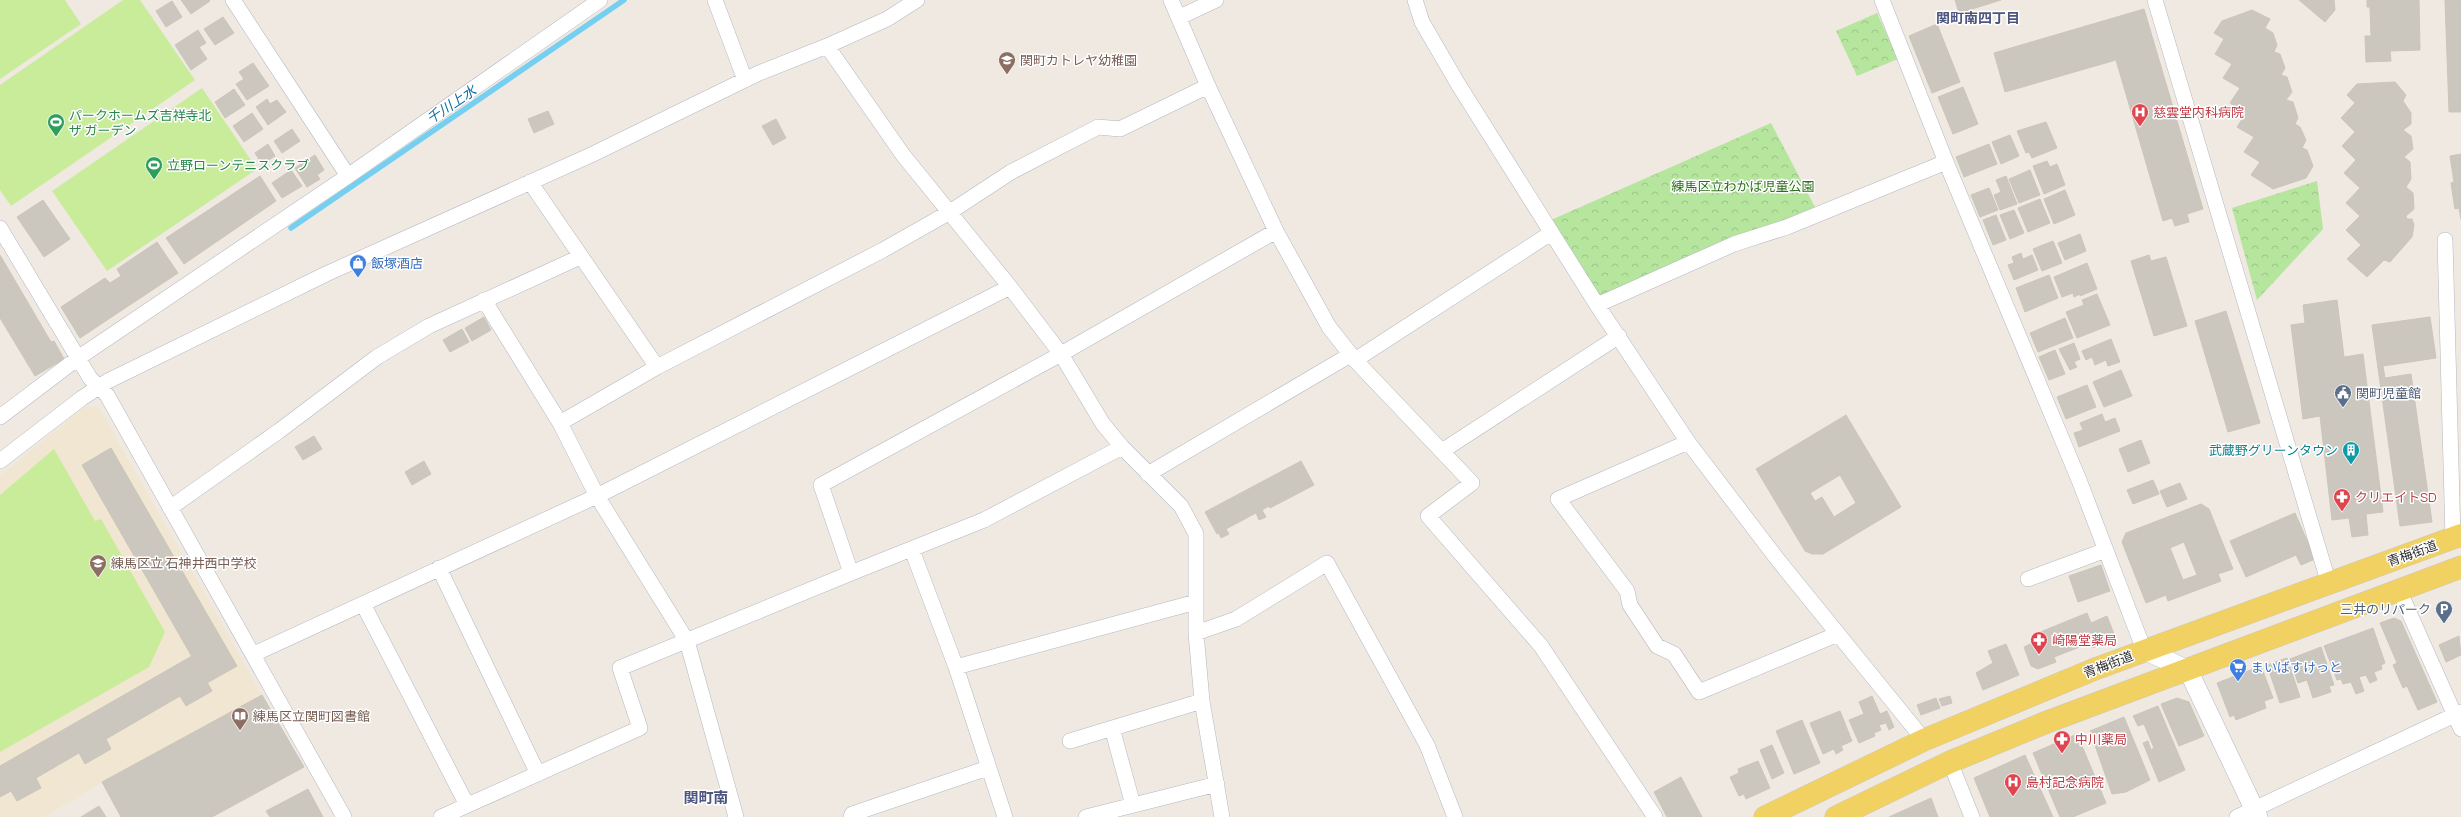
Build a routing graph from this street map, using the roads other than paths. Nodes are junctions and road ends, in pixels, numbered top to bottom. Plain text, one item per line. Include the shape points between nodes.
1 (233, 0) edge
2 (600, 0) edge
3 (715, 0) edge
4 (917, 0) edge
5 (1171, 0) edge
6 (1216, 0) edge
7 (1414, 0) edge
8 (1882, 0) edge
9 (2155, 0) edge
10 (1180, 17) junction
11 (827, 46) junction
12 (745, 80) junction
13 (1208, 86) junction
14 (1946, 162) junction
15 (348, 176) junction
16 (530, 182) junction
17 (950, 212) junction
18 (0, 228) edge
19 (1276, 231) junction
20 (1551, 233) junction
21 (2445, 240) dead end
22 (580, 257) junction
23 (1010, 287) junction
24 (484, 300) junction
25 (1597, 305) junction
26 (1619, 336) junction
27 (1061, 354) junction
28 (1353, 357) junction
29 (78, 358) junction
30 (657, 367) junction
31 (97, 387) junction
32 (0, 417) edge
33 (560, 423) junction
34 (1688, 442) junction
35 (1122, 447) junction
36 (1442, 451) junction
37 (0, 461) edge
38 (1148, 474) junction
39 (597, 496) junction
40 (170, 508) junction
41 (2457, 537) edge
42 (912, 550) junction
43 (2106, 550) junction
44 (2461, 567) edge
45 (439, 568) junction
46 (851, 573) junction
47 (2028, 579) dead end
48 (2329, 584) junction
49 (2400, 590) junction
50 (1196, 602) junction
51 (363, 604) junction
52 (1196, 634) junction
53 (1838, 634) junction
54 (687, 641) junction
55 (2144, 650) junction
56 (254, 654) junction
57 (956, 667) junction
58 (2188, 670) junction
59 (1202, 701) junction
60 (2458, 713) edge
61 (1112, 728) junction
62 (2461, 729) edge
63 (1924, 740) junction
64 (1070, 741) dead end
65 (1950, 762) junction
66 (988, 768) junction
67 (538, 774) junction
68 (1216, 784) junction
69 (467, 805) junction
70 (1133, 805) junction
71 (2256, 813) edge
72 (344, 817) edge
73 (441, 817) edge
74 (736, 817) edge
75 (851, 817) edge
76 (1005, 817) edge
77 (1086, 817) edge
78 (1222, 817) edge
79 (1455, 817) edge
80 (1655, 817) edge
81 (1764, 817) edge
82 (1836, 817) edge
83 (1972, 817) edge
84 (2237, 817) edge

1 - 15 street
2 - 15 street
3 - 12 street
4 - 11 street via 887,19
5 - 10 street
6 - 10 street
7 - 20 street via 1422,22 1458,84
8 - 14 street
9 - 48 street
10 - 13 street
11 - 12 street
11 - 17 street via 903,155
12 - 16 street
13 - 17 street via 1120,129 1098,127 1011,172
13 - 19 street
14 - 25 street via 1787,227 1734,244
14 - 43 street
15 - 29 street
16 - 22 street
16 - 31 street via 326,274
17 - 23 street
17 - 30 street via 883,250
18 - 29 street
19 - 27 street
19 - 28 street via 1329,327
20 - 25 street
20 - 28 street
21 - 41 street
22 - 24 street
22 - 30 street
23 - 27 street
23 - 39 street
24 - 33 street
24 - 40 street via 429,326 377,357 279,431
25 - 26 street
26 - 34 street
26 - 36 street
27 - 35 street via 1103,424
27 - 46 street via 821,485
28 - 36 street
28 - 38 street
29 - 31 street
29 - 32 street
30 - 33 street
31 - 37 street
31 - 40 street via 107,395
33 - 39 street
34 - 53 street
34 - 53 street via 1558,499 1627,591 1630,605 1657,646 1674,654 1699,692
35 - 38 street
35 - 42 street via 984,520
36 - 80 street via 1472,483 1428,516 1541,646
38 - 50 street via 1181,506 1196,534
39 - 45 street
39 - 54 street
40 - 56 street
41 - 48 main road, 青梅街道
42 - 46 street
42 - 57 street
43 - 47 street
43 - 55 street
44 - 49 main road
45 - 51 street
45 - 67 street
46 - 54 street
48 - 55 main road, 青梅街道
49 - 58 main road
49 - 60 street
50 - 52 street
50 - 57 street
51 - 56 street
51 - 69 street
52 - 59 street
52 - 79 street via 1236,619 1327,564 1427,745
53 - 63 street
54 - 67 street via 620,668 640,728
54 - 74 street
55 - 58 street
55 - 63 main road, 青梅街道
56 - 72 street
57 - 66 street
58 - 65 main road via 2047,722
58 - 71 street
59 - 61 street
59 - 68 street
60 - 62 street
60 - 71 street
61 - 64 street
61 - 70 street
63 - 81 main road, 青梅街道
65 - 82 main road
65 - 83 street
66 - 75 street via 852,814
66 - 76 street
67 - 69 street
68 - 70 street
68 - 78 street
69 - 73 street
70 - 77 street
71 - 84 street

